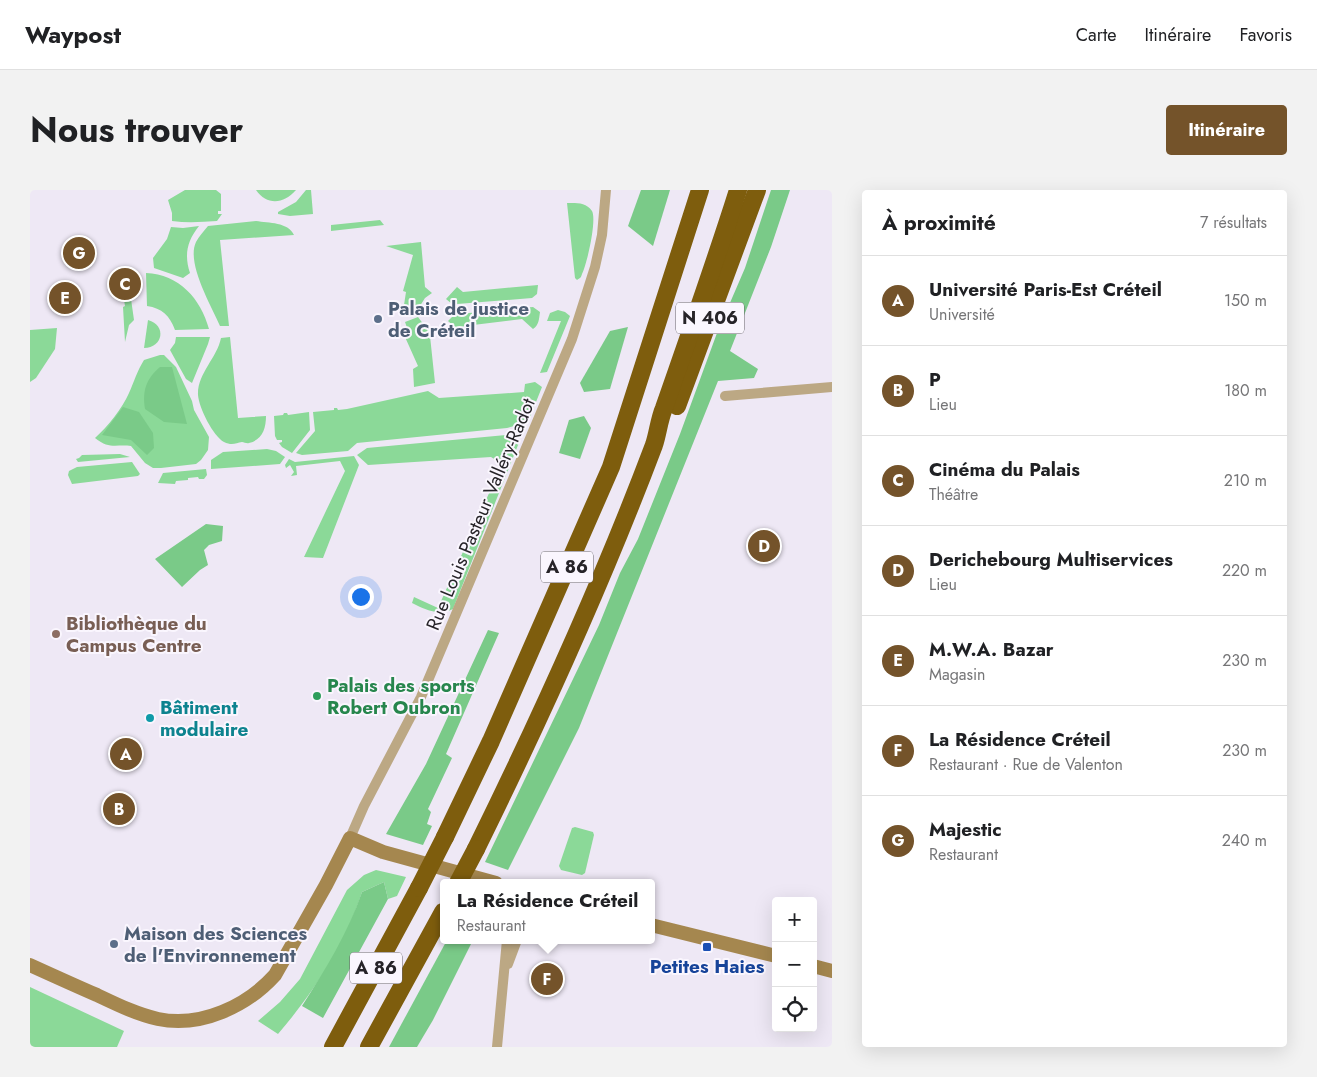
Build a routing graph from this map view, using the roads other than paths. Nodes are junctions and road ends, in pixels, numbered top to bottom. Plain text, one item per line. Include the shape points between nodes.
1 (606, 190) edge
2 (700, 190) edge
3 (738, 190) edge
4 (757, 190) edge
5 (832, 387) edge
6 (725, 396) dead end
7 (655, 442) junction
8 (350, 838) junction
9 (460, 879) edge
10 (478, 879) edge
11 (440, 917) edge
12 (655, 926) edge
13 (507, 944) edge
14 (515, 944) edge
15 (772, 955) edge
16 (30, 965) edge
17 (817, 967) edge
18 (504, 970) junction
19 (832, 971) edge
20 (333, 1047) edge
21 (369, 1047) edge
22 (497, 1047) edge

1 - 8 street, Rue Louis Pasteur Valléry-Radot via 595,267 572,339 422,697
2 - 20 highway, A 86, bridge via 611,467 491,741 419,888
3 - 7 highway, A 86 via 661,415
4 - 7 highway, N 406 via 672,419
5 - 6 street
7 - 9 highway, A 86, bridge via 582,621 521,757
8 - 10 street via 383,852
8 - 16 street via 275,974 264,987 237,1006 206,1018 159,1019 138,1014
11 - 21 highway, A 86
12 - 15 street
13 - 18 street
14 - 18 street
17 - 19 street
18 - 22 street

